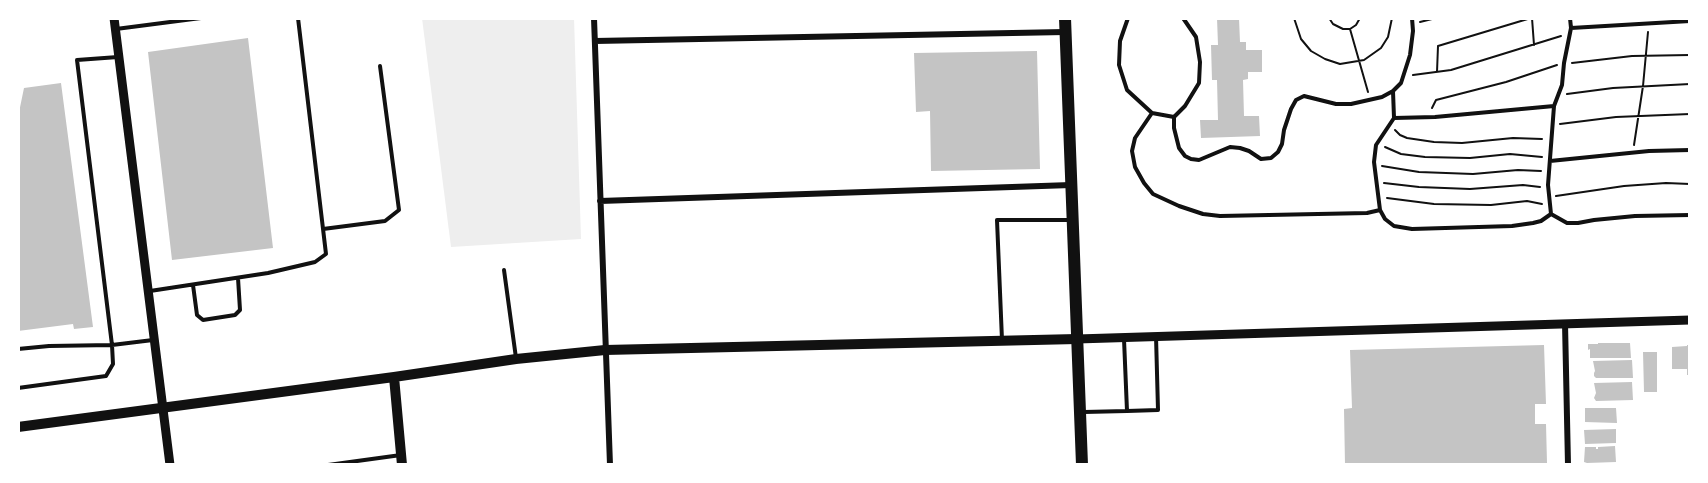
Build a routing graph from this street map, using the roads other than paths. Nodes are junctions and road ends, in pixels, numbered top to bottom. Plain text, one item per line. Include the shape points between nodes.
1 (114, 18) edge
2 (201, 18) edge
3 (298, 18) edge
4 (594, 18) edge
5 (1065, 18) edge
6 (1128, 18) edge
7 (1183, 18) edge
8 (1412, 18) edge
9 (1570, 18) edge
10 (1690, 21) edge
11 (1572, 28) junction
12 (115, 29) junction
13 (1065, 33) junction
14 (595, 41) junction
15 (118, 57) junction
16 (381, 66) dead end
17 (1394, 91) junction
18 (1554, 105) junction
19 (1152, 113) junction
20 (1174, 117) junction
21 (1394, 118) junction
22 (1690, 150) edge
23 (1550, 161) junction
24 (1071, 185) junction
25 (600, 201) junction
26 (1380, 210) junction
27 (1551, 214) junction
28 (1690, 215) edge
29 (1072, 220) junction
30 (323, 229) junction
31 (504, 270) dead end
32 (238, 278) junction
33 (193, 285) junction
34 (148, 291) junction
35 (1690, 320) edge
36 (1565, 323) junction
37 (1156, 336) junction
38 (1124, 337) junction
39 (1077, 339) junction
40 (154, 340) junction
41 (1002, 340) junction
42 (112, 345) junction
43 (18, 350) edge
44 (606, 350) junction
45 (516, 359) junction
46 (394, 377) junction
47 (18, 388) edge
48 (163, 408) junction
49 (1127, 411) junction
50 (1080, 412) junction
51 (18, 427) edge
52 (402, 460) edge
53 (170, 465) edge
54 (328, 465) edge
55 (610, 465) edge
56 (1082, 465) edge
57 (1568, 465) edge

1 - 12 street
2 - 12 lane
3 - 30 lane
4 - 14 street
5 - 13 main road
6 - 19 lane via 1119,41 1119,65 1127,90
7 - 20 lane via 1196,37 1199,83
8 - 17 lane via 1410,55 1401,83
9 - 11 lane
10 - 11 lane
11 - 18 lane via 1562,85
12 - 15 street
13 - 14 street
13 - 24 main road
14 - 25 street
15 - 34 street
15 - 42 lane via 77,60
16 - 30 lane via 399,210 385,221
17 - 20 lane via 1351,104 1304,96 1296,100 1282,144 1271,158 1261,159 1249,151 1230,147 1191,159 1179,148
17 - 21 lane
18 - 21 lane
18 - 23 lane
19 - 20 lane
19 - 26 lane via 1135,138 1135,167 1153,194 1179,206 1220,216
21 - 26 lane via 1376,145 1374,162
22 - 23 lane
23 - 27 lane
24 - 25 street
24 - 29 main road
25 - 44 street
26 - 27 lane via 1394,226 1412,229 1533,223
27 - 28 lane via 1567,223
29 - 39 main road
29 - 41 lane via 997,220
30 - 32 lane via 326,255 315,262
31 - 45 lane
32 - 33 lane
32 - 33 lane via 240,310 235,315 203,320 197,315
33 - 34 lane
34 - 40 street
35 - 36 street
36 - 37 street
36 - 57 street
37 - 38 street
37 - 49 lane via 1158,410
38 - 39 street
38 - 49 lane
39 - 41 main road
39 - 50 main road
40 - 42 lane
40 - 48 street
41 - 44 main road
42 - 43 lane
42 - 47 lane via 113,364 105,376
44 - 45 main road
44 - 55 street
45 - 46 main road
46 - 48 main road
46 - 52 main road
48 - 51 main road
48 - 53 street
49 - 50 lane
50 - 56 main road
52 - 54 lane

